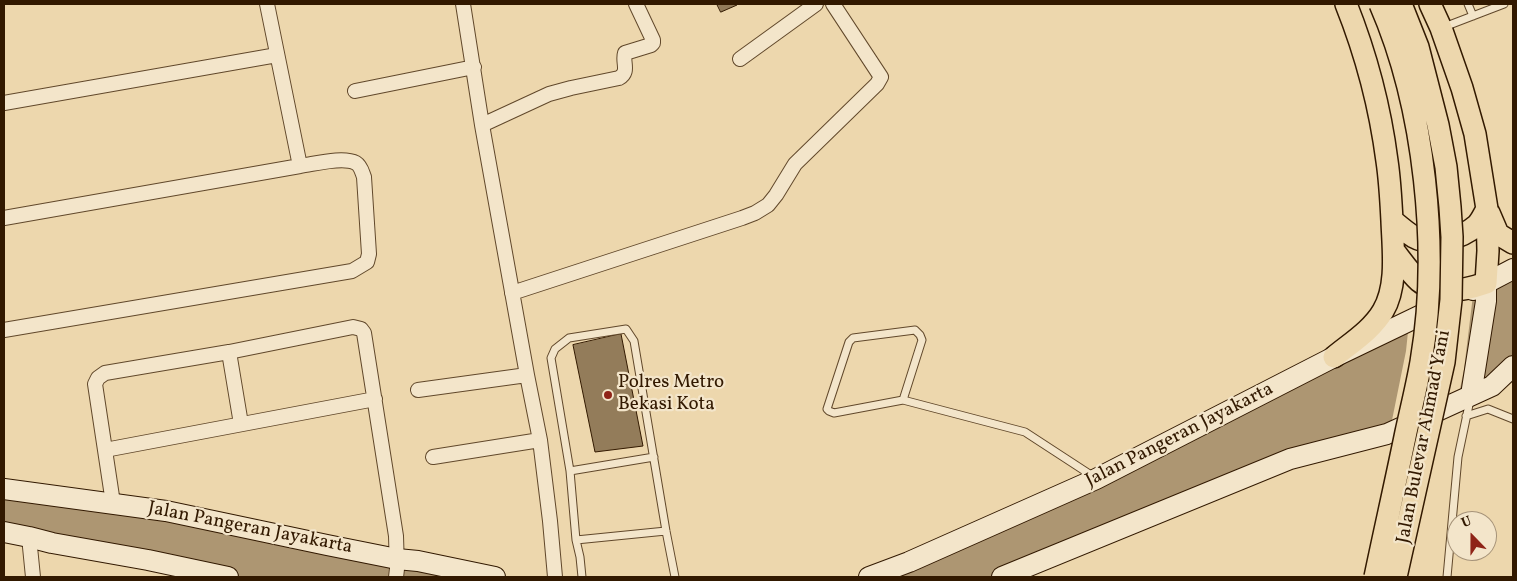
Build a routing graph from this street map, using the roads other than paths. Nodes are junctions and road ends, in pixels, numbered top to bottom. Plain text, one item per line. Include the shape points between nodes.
1 (266, 4) edge
2 (463, 4) edge
3 (636, 4) edge
4 (816, 4) edge
5 (833, 4) edge
6 (1346, 4) edge
7 (1380, 4) edge
8 (1401, 4) edge
9 (1430, 4) edge
10 (1468, 4) edge
11 (1504, 4) edge
12 (1473, 16) junction
13 (1441, 28) junction
14 (277, 55) junction
15 (740, 59) dead end
16 (474, 67) junction
17 (354, 91) dead end
18 (4, 102) edge
19 (482, 125) junction
20 (300, 166) junction
21 (1487, 209) junction
22 (4, 218) edge
23 (1392, 220) junction
24 (1513, 243) edge
25 (1394, 251) junction
26 (1513, 269) edge
27 (1486, 292) junction
28 (512, 293) junction
29 (4, 330) edge
30 (229, 352) junction
31 (1334, 358) junction
32 (1513, 366) edge
33 (526, 375) junction
34 (418, 390) dead end
35 (1471, 395) junction
36 (375, 399) junction
37 (903, 400) junction
38 (1466, 416) junction
39 (1513, 419) edge
40 (242, 424) junction
41 (540, 440) junction
42 (105, 450) junction
43 (433, 457) dead end
44 (654, 457) junction
45 (570, 471) junction
46 (1096, 479) junction
47 (4, 489) edge
48 (113, 503) junction
49 (666, 531) junction
50 (4, 532) edge
51 (29, 536) junction
52 (576, 540) junction
53 (396, 568) edge
54 (33, 577) edge
55 (222, 577) edge
56 (495, 577) edge
57 (555, 577) edge
58 (582, 577) edge
59 (675, 577) edge
60 (869, 577) edge
61 (1002, 577) edge
62 (1375, 577) edge
63 (1396, 577) edge
64 (1446, 577) edge

1 - 14 street
2 - 16 street
3 - 19 street via 653,40 651,45 625,53 624,76 549,94
4 - 15 street
5 - 28 street via 881,77 796,164 768,205 742,218
6 - 23 main road via 1374,89 1391,189
7 - 62 main road, Jalan Bulevar Ahmad Yani, bridge via 1402,66 1419,140 1428,217 1429,266 1421,361
8 - 63 main road, Jalan Bulevar Ahmad Yani, bridge via 1418,47 1438,124 1446,167 1452,237 1451,300 1444,362
9 - 13 main road
10 - 12 lane
11 - 12 lane
12 - 13 lane
13 - 21 main road via 1475,134
14 - 18 street
14 - 20 street
16 - 17 street
16 - 19 street
19 - 28 street
20 - 22 street
20 - 29 street via 345,160 360,167 364,177 369,254 367,262 360,267 352,271
21 - 23 main road via 1478,224 1446,241 1430,242 1414,237
21 - 24 main road via 1498,234
21 - 27 main road
23 - 25 main road
25 - 27 main road via 1420,281 1434,288 1473,288
25 - 31 main road via 1390,294 1384,310 1372,325
26 - 27 street, Jalan Pangeran Jayakarta
27 - 31 street, Jalan Pangeran Jayakarta
27 - 35 street
28 - 33 street
30 - 36 street via 361,328
30 - 40 street
30 - 42 street via 105,373 98,378 95,384
31 - 46 street, Jalan Pangeran Jayakarta
32 - 35 street via 1492,386
33 - 34 street
33 - 41 street
35 - 38 lane
35 - 61 street via 1387,434 1290,459
36 - 40 street
36 - 53 street via 396,536
37 - 37 lane via 922,340 920,335 915,330 853,338 826,409 834,412
37 - 46 lane via 1026,432
38 - 39 lane via 1488,409
38 - 64 lane via 1458,457
40 - 42 street
41 - 43 street
41 - 57 street
42 - 48 street
44 - 45 lane
44 - 45 lane via 634,341 630,334 626,329 569,338 555,349 552,358
44 - 49 lane
45 - 52 lane
46 - 60 street, Jalan Pangeran Jayakarta
47 - 48 street, Jalan Pangeran Jayakarta
48 - 53 street, Jalan Pangeran Jayakarta via 175,513
49 - 52 lane
49 - 59 lane
50 - 51 street
51 - 54 street
51 - 55 street
52 - 58 lane
53 - 56 street, Jalan Pangeran Jayakarta via 418,560

